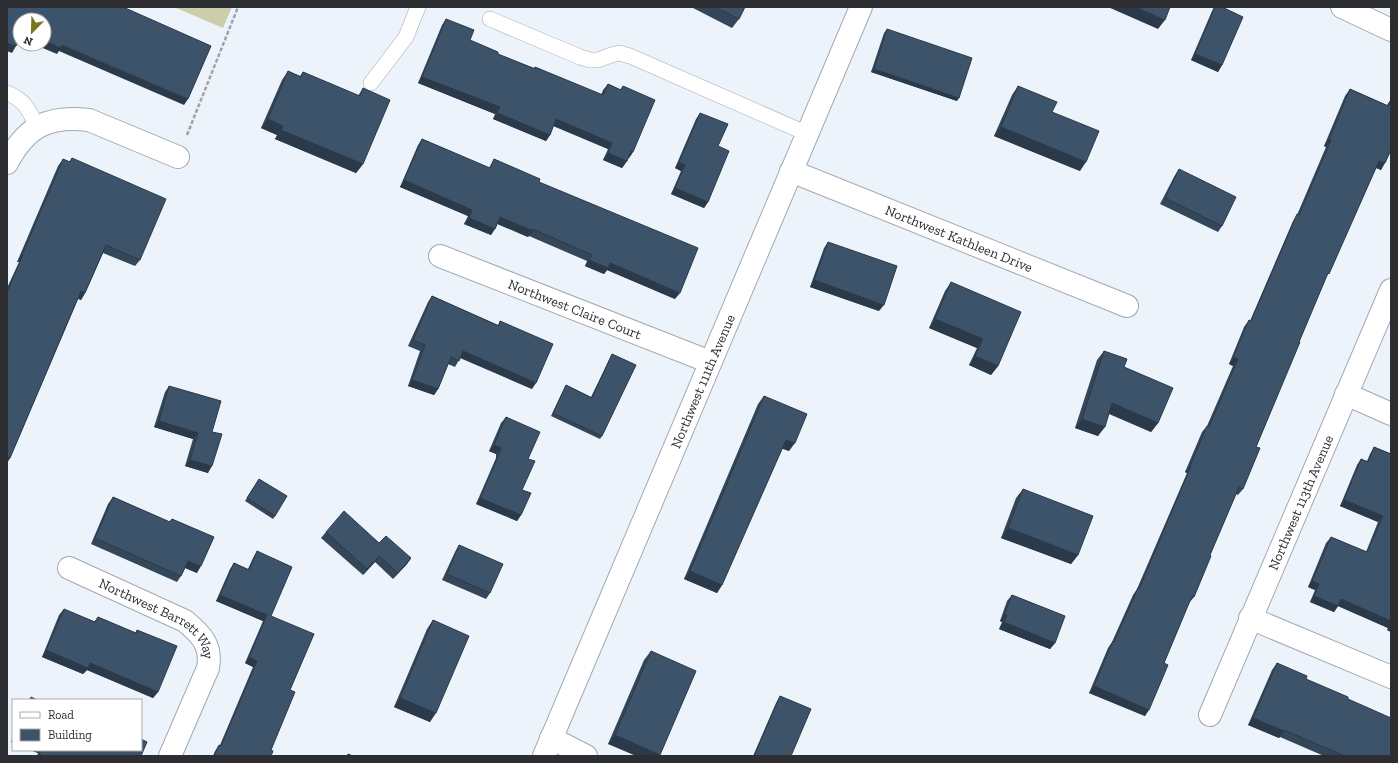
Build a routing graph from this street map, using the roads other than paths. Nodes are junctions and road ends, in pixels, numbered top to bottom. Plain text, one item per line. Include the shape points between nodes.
1 (418, 7) edge
2 (861, 7) edge
3 (1342, 7) edge
4 (490, 19) dead end
5 (1391, 30) edge
6 (371, 83) dead end
7 (7, 93) edge
8 (37, 127) junction
9 (808, 134) junction
10 (178, 157) road end
11 (7, 163) edge
12 (791, 171) junction
13 (440, 256) dead end
14 (1391, 290) edge
15 (1127, 306) dead end
16 (710, 362) junction
17 (1346, 394) junction
18 (1391, 414) edge
19 (69, 568) dead end
20 (1250, 618) junction
21 (1391, 677) edge
22 (1210, 715) dead end
23 (547, 747) edge
24 (170, 756) edge
25 (586, 756) edge

1 - 6 lane via 406,37
2 - 9 street, Northwest 111th Avenue
3 - 5 street
4 - 9 lane via 590,60 619,53 630,56
7 - 8 lane via 28,107
8 - 10 street via 64,119 89,120
8 - 11 street via 23,138
9 - 12 street, Northwest 111th Avenue
12 - 15 street, Northwest Kathleen Drive
12 - 16 street, Northwest 111th Avenue
13 - 16 street, Northwest Claire Court
14 - 17 street, Northwest 113th Avenue
16 - 23 street, Northwest 111th Avenue
17 - 18 street
17 - 20 street, Northwest 113th Avenue
19 - 24 street, Northwest Barrett Way via 186,621 200,633 210,657 208,668
20 - 21 street
20 - 22 street, Northwest 113th Avenue
23 - 25 street

